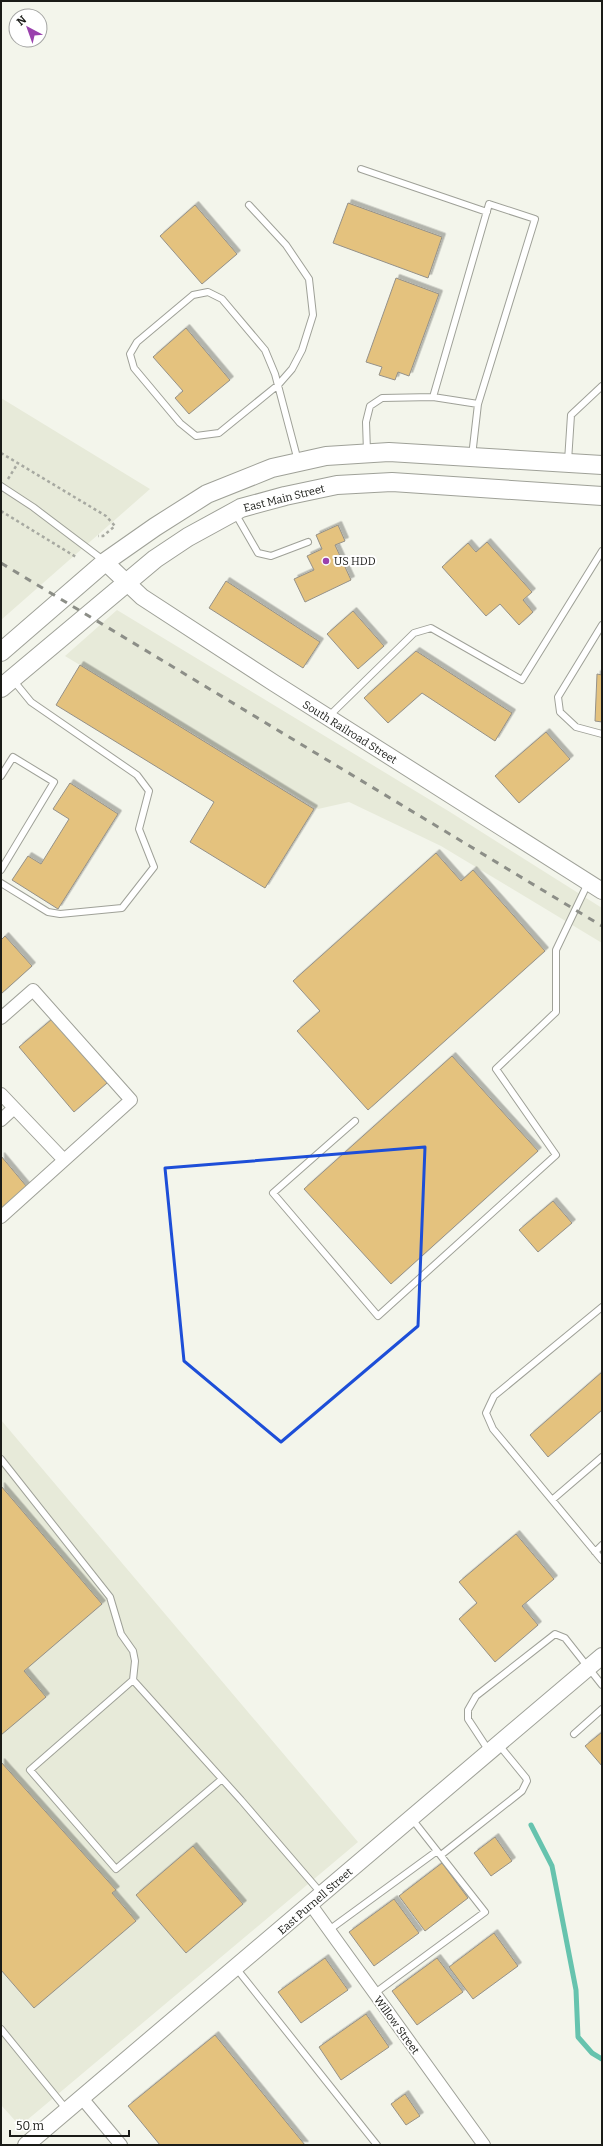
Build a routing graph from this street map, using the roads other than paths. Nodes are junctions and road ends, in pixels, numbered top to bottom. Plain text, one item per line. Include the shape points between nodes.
1 (361, 170) dead end
2 (249, 205) dead end
3 (487, 212) junction
4 (278, 384) junction
5 (602, 386) edge
6 (433, 397) junction
7 (478, 404) junction
8 (367, 453) junction
9 (472, 457) junction
10 (298, 462) junction
11 (563, 463) junction
12 (602, 465) edge
13 (1, 486) edge
14 (557, 492) junction
15 (602, 496) edge
16 (234, 512) junction
17 (308, 542) dead end
18 (602, 551) edge
19 (105, 562) junction
20 (126, 582) junction
21 (602, 625) edge
22 (1, 652) edge
23 (7, 683) edge
24 (328, 717) junction
25 (602, 734) edge
26 (1, 776) edge
27 (1, 870) edge
28 (1, 883) edge
29 (588, 883) junction
30 (602, 891) edge
31 (1, 1018) edge
32 (1, 1094) edge
33 (14, 1108) junction
34 (1, 1120) edge
35 (355, 1121) dead end
36 (64, 1160) junction
37 (1, 1217) edge
38 (602, 1307) edge
39 (602, 1457) edge
40 (1, 1459) edge
41 (552, 1500) junction
42 (602, 1546) edge
43 (595, 1552) junction
44 (602, 1560) edge
45 (602, 1656) edge
46 (588, 1668) junction
47 (133, 1680) junction
48 (602, 1685) edge
49 (602, 1709) edge
50 (574, 1734) dead end
51 (493, 1748) junction
52 (222, 1779) junction
53 (412, 1817) junction
54 (439, 1853) junction
55 (317, 1900) junction
56 (329, 1930) junction
57 (236, 1968) junction
58 (375, 1993) junction
59 (1, 2029) edge
60 (81, 2097) junction
61 (67, 2110) junction
62 (26, 2145) edge
63 (121, 2145) edge
64 (377, 2145) edge
65 (484, 2145) edge

1 - 3 lane
2 - 4 lane via 286,245 309,279 313,315 299,356 292,369
3 - 6 lane
3 - 7 lane via 489,204 534,219
4 - 4 lane via 265,350 222,299 208,292 194,295 137,342 130,354 134,368 180,423 196,436 219,433
4 - 10 lane
5 - 11 lane via 570,415
6 - 7 lane
6 - 8 lane via 382,398 370,406 366,422
7 - 9 lane
8 - 9 main road
8 - 10 main road via 326,456
9 - 11 main road
10 - 19 main road via 272,468 207,494
11 - 12 main road
11 - 14 main road
13 - 19 lane
14 - 15 main road, East Main Street
14 - 16 main road, East Main Street via 392,482 337,486 285,496
16 - 17 lane via 258,553 271,556
16 - 20 main road, East Main Street via 188,537
18 - 24 lane via 522,680 431,628 414,632
19 - 20 street, South Railroad Street
19 - 22 main road
20 - 23 main road, East Main Street
20 - 24 street, South Railroad Street via 142,597
21 - 25 lane via 558,697 560,712 576,727
23 - 28 lane via 137,775 149,791 139,829 154,867 122,908 60,914 48,912
24 - 29 street, South Railroad Street
26 - 27 lane via 13,757 54,782
29 - 30 street, South Railroad Street
29 - 35 lane via 556,950 556,1012 496,1069 556,1155 378,1316 272,1193
31 - 36 street via 33,990 130,1100
32 - 33 street
33 - 34 street
33 - 36 street
36 - 37 street
38 - 41 lane via 494,1396 486,1413 493,1429
39 - 41 lane
40 - 47 lane via 110,1597 121,1634 135,1661
41 - 43 lane
42 - 43 lane
43 - 44 lane
45 - 46 street, East Purnell Street
46 - 48 lane
46 - 51 street, East Purnell Street
46 - 51 lane via 564,1638 555,1634 476,1696 468,1710 468,1719
47 - 52 lane
47 - 52 lane via 30,1770 116,1869
49 - 50 lane
51 - 53 street, East Purnell Street
51 - 54 lane via 526,1778 525,1786 522,1791
52 - 55 lane
53 - 54 lane
53 - 55 street, East Purnell Street
54 - 56 lane
54 - 58 lane via 485,1912
55 - 56 street, Willow Street
55 - 57 street, East Purnell Street
56 - 58 street, Willow Street
57 - 60 street, East Purnell Street
57 - 64 lane
58 - 65 street, Willow Street
59 - 61 lane
60 - 61 street, East Purnell Street
60 - 63 street
61 - 62 street, East Purnell Street

